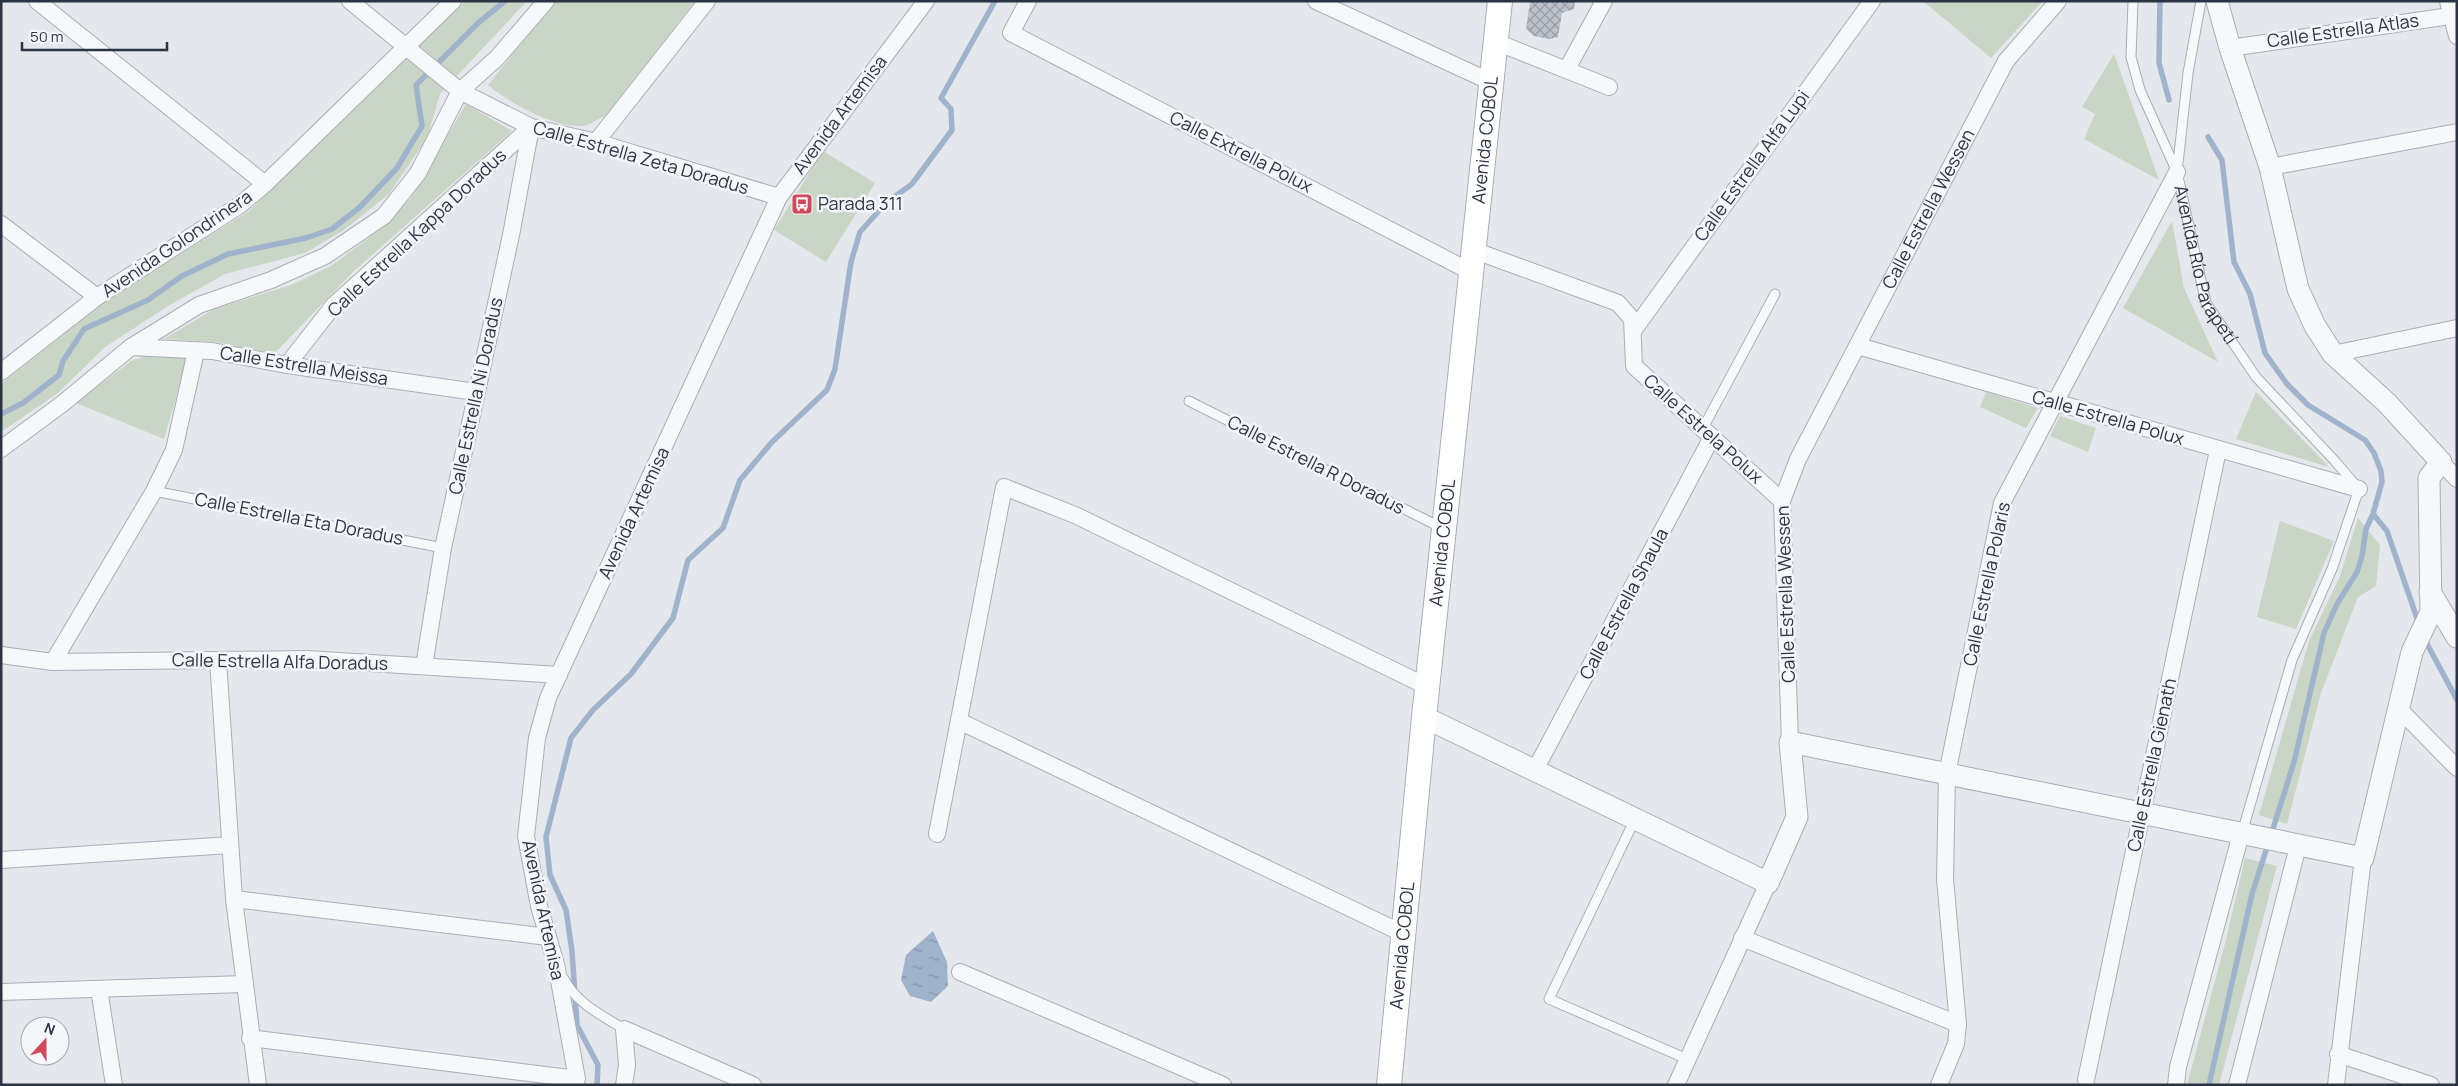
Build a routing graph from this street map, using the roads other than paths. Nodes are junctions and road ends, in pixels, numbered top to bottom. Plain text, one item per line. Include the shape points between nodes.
1 (37, 1) edge
2 (350, 1) edge
3 (453, 1) edge
4 (546, 1) edge
5 (707, 1) edge
6 (926, 1) edge
7 (1028, 1) edge
8 (1316, 1) edge
9 (1500, 1) edge
10 (1604, 1) edge
11 (1872, 1) edge
12 (2058, 1) edge
13 (2134, 1) edge
14 (2201, 1) edge
15 (2217, 1) edge
16 (2452, 11) edge
17 (2457, 36) edge
18 (1496, 42) junction
19 (406, 48) junction
20 (2230, 48) junction
21 (1567, 70) junction
22 (1491, 82) junction
23 (1609, 87) dead end
24 (460, 91) junction
25 (531, 127) junction
26 (2457, 132) edge
27 (596, 142) junction
28 (2270, 167) junction
29 (2177, 172) junction
30 (265, 184) junction
31 (779, 197) junction
32 (1, 224) edge
33 (1472, 261) junction
34 (1775, 294) dead end
35 (96, 297) junction
36 (2457, 328) edge
37 (1632, 331) junction
38 (1858, 346) junction
39 (131, 347) junction
40 (196, 351) junction
41 (2333, 354) junction
42 (286, 365) junction
43 (1, 372) edge
44 (476, 392) junction
45 (1188, 402) dead end
46 (2054, 402) junction
47 (1708, 432) junction
48 (1, 449) edge
49 (2218, 450) junction
50 (2441, 462) junction
51 (2457, 479) edge
52 (2359, 489) junction
53 (154, 491) junction
54 (1782, 501) junction
55 (1444, 529) junction
56 (443, 548) junction
57 (2429, 589) junction
58 (2457, 637) edge
59 (1, 656) edge
60 (218, 660) junction
61 (52, 662) junction
62 (424, 666) junction
63 (559, 676) junction
64 (1428, 687) junction
65 (2400, 710) junction
66 (1424, 717) junction
67 (959, 721) junction
68 (1790, 742) junction
69 (2457, 768) edge
70 (1535, 770) junction
71 (1947, 774) junction
72 (2142, 813) junction
73 (1635, 819) junction
74 (937, 834) dead end
75 (2260, 838) junction
76 (230, 845) junction
77 (2298, 846) junction
78 (2363, 858) junction
79 (1, 860) edge
80 (1768, 883) junction
81 (234, 899) junction
82 (1404, 934) junction
83 (548, 937) junction
84 (1742, 938) junction
85 (556, 964) junction
86 (960, 972) dead end
87 (244, 984) junction
88 (99, 989) junction
89 (1, 992) edge
90 (1958, 1024) junction
91 (624, 1029) junction
92 (250, 1038) junction
93 (2338, 1054) junction
94 (1687, 1058) junction
95 (2086, 1080) dead end
96 (114, 1085) edge
97 (258, 1085) edge
98 (624, 1085) edge
99 (753, 1085) edge
100 (1223, 1085) edge
101 (1389, 1085) edge
102 (1676, 1085) edge
103 (1939, 1085) edge
104 (2176, 1085) edge
105 (2236, 1085) edge
106 (2336, 1085) edge
107 (2431, 1085) edge

1 - 30 street
2 - 19 street, Calle Estrella Zeta Doradus
3 - 19 street, Avenida Golondrinera
4 - 24 street via 497,58
5 - 27 street
6 - 31 street, Avenida Artemisa
7 - 33 street, Calle Extrella Polux via 1010,33
8 - 22 street
9 - 18 main road, Avenida COBOL
10 - 21 street
11 - 37 street, Calle Estrella Alfa Lupi
12 - 38 street, Calle Estrella Wessen via 2006,61
13 - 29 lane, Avenida Río Parapetí via 2131,57 2140,90
14 - 29 lane, Calle Estrella Polaris via 2188,73
15 - 20 street
16 - 17 street
16 - 20 street, Calle Estrella Atlas
18 - 21 street
18 - 22 main road, Avenida COBOL
19 - 24 street, Calle Estrella Zeta Doradus
19 - 30 street, Avenida Golondrinera
20 - 28 street
21 - 23 street
22 - 33 main road, Avenida COBOL
24 - 25 street, Calle Estrella Zeta Doradus
24 - 39 street via 418,173 384,216 325,256 272,280 199,304
25 - 27 street, Calle Estrella Zeta Doradus
25 - 42 street, Calle Estrella Kappa Doradus via 334,305
25 - 44 street, Calle Estrella Ni Doradus
26 - 28 street
27 - 31 street, Calle Estrella Zeta Doradus
28 - 41 street via 2298,289 2315,326
29 - 46 street, Calle Estrella Polaris
29 - 52 lane, Avenida Río Parapetí via 2206,303 2256,377
30 - 35 street, Avenida Golondrinera via 240,205
31 - 63 street, Avenida Artemisa
32 - 35 street
33 - 37 street, Calle Estrela Polux via 1618,303 1632,320
33 - 55 main road, Avenida COBOL
34 - 47 lane
35 - 43 street, Avenida Golondrinera
36 - 41 street
37 - 47 street, Calle Estrela Polux via 1634,366
38 - 46 street, Calle Estrella Polux
38 - 54 street, Calle Estrella Wessen via 1798,459
39 - 40 street, Calle Estrella Meissa
39 - 48 street
40 - 42 street, Calle Estrella Meissa via 212,350
40 - 53 street via 174,450
41 - 50 street via 2386,403
42 - 44 street, Calle Estrella Meissa
44 - 56 street, Calle Estrella Ni Doradus
45 - 55 lane, Calle Estrella R Doradus
46 - 49 street, Calle Estrella Polux
46 - 71 street, Calle Estrella Polaris via 2002,503
47 - 54 street, Calle Estrela Polux
47 - 70 street, Calle Estrella Shaula
49 - 52 street, Calle Estrella Polux
49 - 72 street, Calle Estrella Gienath
50 - 51 street
50 - 57 street via 2429,478
52 - 75 lane via 2332,569 2292,660
53 - 56 lane, Calle Estrella Eta Doradus
53 - 61 street
54 - 68 street, Calle Estrella Wessen
55 - 64 main road, Avenida COBOL
56 - 62 street, Calle Estrella Ni Doradus
57 - 58 street
57 - 65 street via 2431,612 2412,652
59 - 61 street, Calle Estrella Alfa Doradus
60 - 61 street, Calle Estrella Alfa Doradus
60 - 62 street, Calle Estrella Alfa Doradus via 307,659
60 - 76 street
62 - 63 street, Calle Estrella Alfa Doradus
63 - 83 street, Avenida Artemisa via 548,698 537,738 526,836
64 - 66 main road, Avenida COBOL
64 - 67 street via 1075,515 1004,487
65 - 69 street
65 - 78 street
66 - 70 street
66 - 82 main road, Avenida COBOL
67 - 74 street
67 - 82 street
68 - 71 street
68 - 80 street, Calle Estrella Wessen via 1797,817
70 - 73 street
71 - 72 street
71 - 90 street, Calle Estrella Polaris via 1946,879
72 - 75 street
72 - 95 street, Calle Estrella Gienath
73 - 80 street
73 - 94 lane via 1549,999
75 - 77 street
75 - 104 street via 2178,1067
76 - 79 street
76 - 81 street
77 - 78 street
77 - 105 street
78 - 93 street
80 - 84 street, Calle Estrella Wessen
81 - 83 street
81 - 87 street
82 - 101 main road, Avenida COBOL
83 - 85 street, Avenida Artemisa
84 - 90 street
84 - 94 street, Calle Estrella Wessen
85 - 91 lane via 568,987 584,1003
85 - 92 street, Avenida Artemisa via 577,1079
86 - 100 street
87 - 88 street
87 - 92 street
88 - 89 street
88 - 96 street
90 - 103 street, Calle Estrella Polaris via 1956,1044
91 - 98 street via 627,1065
91 - 99 street
92 - 97 street
93 - 106 street
93 - 107 street
94 - 102 street, Calle Estrella Wessen

